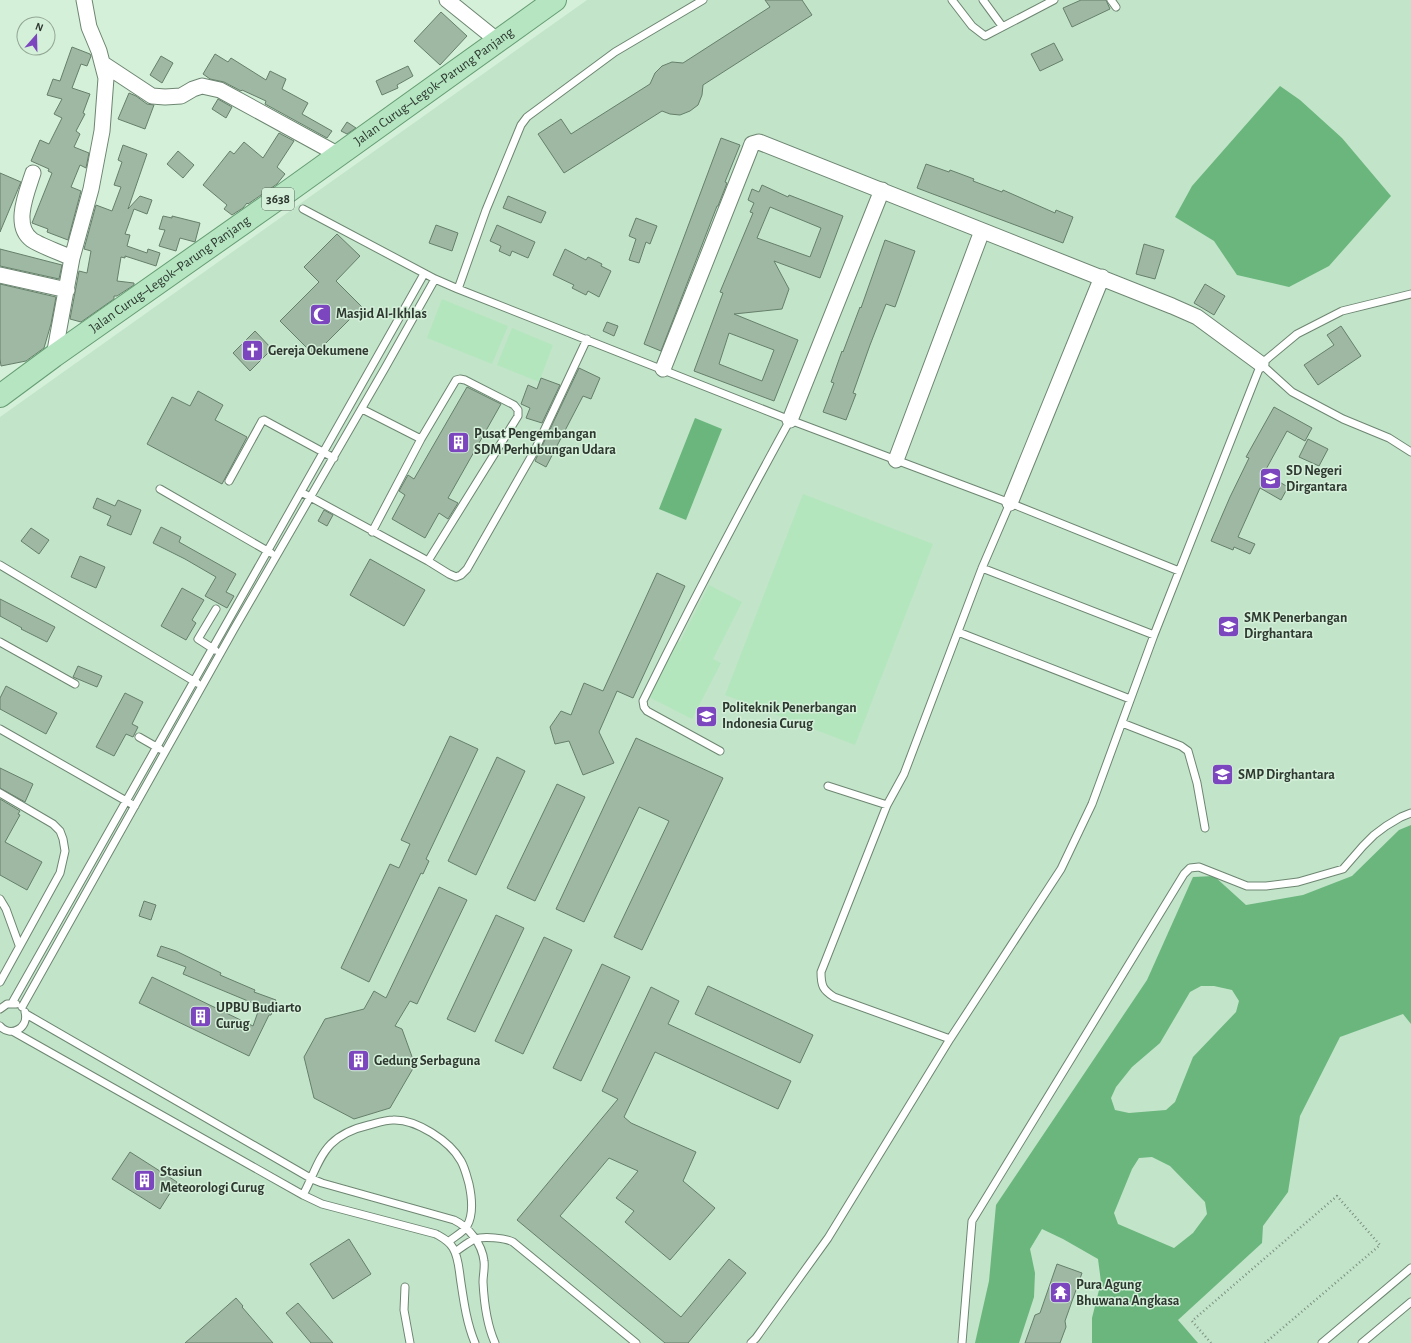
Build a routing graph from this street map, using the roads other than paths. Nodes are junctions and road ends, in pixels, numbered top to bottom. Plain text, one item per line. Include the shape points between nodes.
1 (84, 0) edge
2 (447, 0) edge
3 (555, 0) edge
4 (702, 0) edge
5 (952, 0) edge
6 (983, 0) edge
7 (1054, 0) edge
8 (1112, 0) edge
9 (1116, 7) dead end
10 (1002, 26) junction
11 (498, 41) junction
12 (102, 63) junction
13 (339, 155) junction
14 (33, 173) dead end
15 (882, 190) junction
16 (303, 209) dead end
17 (982, 231) junction
18 (72, 258) junction
19 (424, 274) junction
20 (0, 275) edge
21 (1102, 277) junction
22 (434, 279) junction
23 (458, 289) junction
24 (67, 290) junction
25 (1411, 294) edge
26 (587, 340) junction
27 (54, 356) junction
28 (1261, 364) junction
29 (663, 369) junction
30 (0, 396) edge
31 (362, 409) junction
32 (790, 420) junction
33 (421, 439) junction
34 (323, 452) junction
35 (1411, 452) edge
36 (334, 458) junction
37 (896, 460) junction
38 (229, 481) dead end
39 (160, 489) dead end
40 (301, 492) junction
41 (311, 498) junction
42 (1010, 503) junction
43 (372, 532) junction
44 (267, 551) junction
45 (277, 556) junction
46 (428, 561) junction
47 (0, 565) edge
48 (982, 568) junction
49 (1178, 571) junction
50 (216, 609) dead end
51 (958, 632) junction
52 (1154, 635) junction
53 (0, 642) edge
54 (212, 648) junction
55 (221, 653) junction
56 (194, 681) junction
57 (75, 684) dead end
58 (202, 686) junction
59 (1130, 699) junction
60 (1122, 723) junction
61 (0, 730) edge
62 (139, 737) dead end
63 (156, 747) junction
64 (720, 750) dead end
65 (166, 752) junction
66 (828, 786) dead end
67 (0, 793) edge
68 (126, 800) junction
69 (887, 805) junction
70 (135, 806) junction
71 (1411, 813) edge
72 (1205, 828) dead end
73 (0, 899) edge
74 (19, 946) junction
75 (0, 982) edge
76 (0, 1000) edge
77 (9, 1004) junction
78 (22, 1008) junction
79 (0, 1009) edge
80 (26, 1014) junction
81 (0, 1026) edge
82 (14, 1032) junction
83 (950, 1039) junction
84 (312, 1179) junction
85 (304, 1195) junction
86 (467, 1228) junction
87 (475, 1239) junction
88 (448, 1242) junction
89 (455, 1252) junction
90 (1411, 1268) edge
91 (405, 1287) dead end
92 (1411, 1302) edge
93 (756, 1341) edge
94 (410, 1343) edge
95 (475, 1343) edge
96 (495, 1343) edge
97 (636, 1343) edge
98 (962, 1343) edge
99 (1322, 1343) edge
100 (1362, 1343) edge

1 - 12 street via 89,27
2 - 11 street
3 - 11 main road, Jalan Curug–Legok–Parung Panjang / 3638
4 - 23 lane via 615,52 527,116 486,210
5 - 10 lane via 972,26 984,36
6 - 10 lane
7 - 10 lane
8 - 9 lane
11 - 13 main road, Jalan Curug–Legok–Parung Panjang / 3638
12 - 13 street via 152,96 181,96 202,86 220,90
12 - 18 street via 106,78 102,131 91,189
13 - 27 main road, Jalan Curug–Legok–Parung Panjang / 3638
14 - 18 street via 24,205 24,230 32,240
15 - 17 street
15 - 29 street via 759,142 752,144
15 - 32 street
16 - 19 lane
17 - 21 street
17 - 37 street
18 - 24 street
19 - 22 lane
19 - 34 lane
20 - 24 street
21 - 28 street via 1196,317
21 - 42 street
22 - 23 lane
22 - 31 lane
23 - 26 lane
24 - 27 street
25 - 28 lane via 1342,311 1297,334
26 - 29 lane
26 - 46 lane via 535,450 467,569 461,576 456,577
27 - 30 main road, Jalan Curug–Legok–Parung Panjang / 3638
28 - 35 lane via 1292,392 1343,419 1389,438
28 - 49 lane
29 - 32 lane
31 - 33 lane
31 - 36 lane
32 - 37 lane
32 - 64 lane via 719,550 643,701 647,710
33 - 43 lane
33 - 46 lane via 456,380 460,378 514,405 518,410 518,416
34 - 36 lane
34 - 38 lane via 264,420
34 - 40 lane
36 - 41 lane
37 - 42 lane
39 - 44 lane
40 - 41 lane
40 - 44 lane
41 - 43 lane
41 - 45 lane
42 - 48 lane
42 - 49 lane
43 - 46 lane
44 - 45 lane
44 - 54 lane
45 - 55 lane
47 - 56 lane
48 - 51 lane
48 - 52 lane
49 - 52 lane
50 - 54 lane via 198,639
51 - 59 lane
51 - 69 lane via 904,774
52 - 59 lane
53 - 57 lane
54 - 55 lane
54 - 56 lane
55 - 58 lane
56 - 58 lane
56 - 63 lane
58 - 65 lane
59 - 60 lane
60 - 72 lane via 1188,751
60 - 83 lane via 1092,804 1062,869
61 - 68 lane
62 - 63 lane
63 - 65 lane
63 - 68 lane
65 - 70 lane
66 - 69 lane
67 - 74 lane via 53,824 60,831 65,851 60,873
68 - 70 lane
68 - 77 lane
69 - 83 lane via 821,972 821,980 825,991 834,997
70 - 78 lane
71 - 98 lane via 1374,835 1343,869 1298,882 1247,886 1199,867 1190,868 1184,874 972,1221
73 - 74 lane
74 - 75 lane
76 - 77 lane
77 - 78 lane
77 - 79 lane
78 - 80 lane
80 - 82 lane via 22,1028
80 - 84 lane
81 - 82 lane via 4,1030
82 - 85 lane
83 - 93 lane via 828,1238
84 - 85 lane
84 - 86 lane via 454,1220
84 - 86 lane via 327,1149 341,1137 357,1128 392,1120 403,1121 431,1132 450,1147 461,1162 471,1194 472,1209
85 - 88 lane via 322,1204 436,1234
86 - 87 lane
86 - 88 lane
87 - 89 lane
87 - 96 lane via 484,1261 484,1299
87 - 97 lane via 500,1238 513,1242
88 - 89 lane
89 - 95 lane via 464,1305
90 - 99 lane
91 - 94 lane via 404,1310
92 - 100 lane

